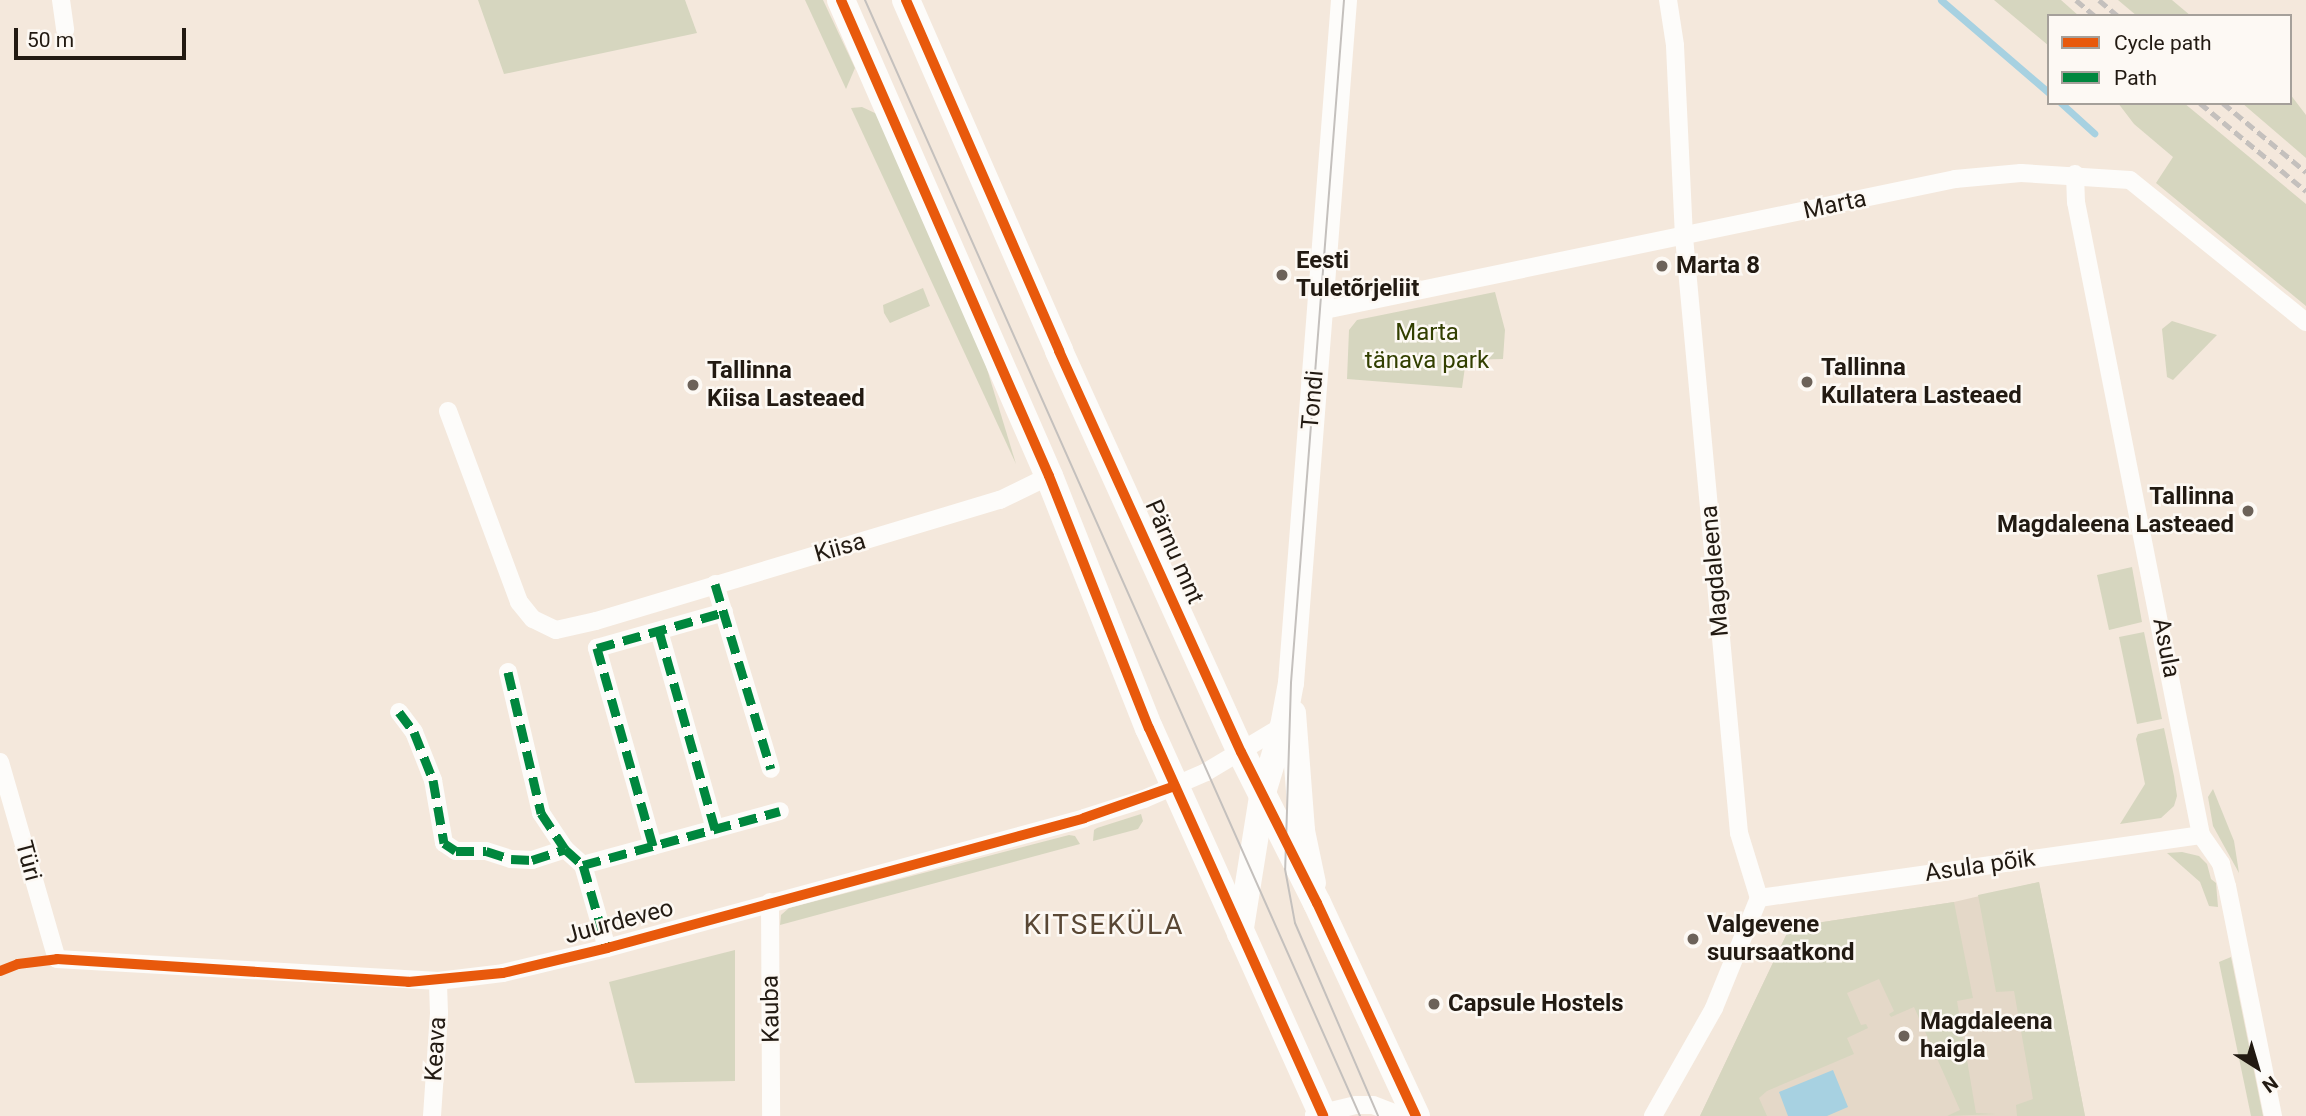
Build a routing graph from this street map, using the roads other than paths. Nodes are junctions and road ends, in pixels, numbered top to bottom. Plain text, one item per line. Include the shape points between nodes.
1 (61, 0) edge
2 (841, 0) edge
3 (906, 0) edge
4 (1344, 0) edge
5 (1668, 0) edge
6 (65, 30) dead end
7 (2074, 174) junction
8 (1684, 237) junction
9 (1320, 311) junction
10 (2306, 323) edge
11 (448, 411) dead end
12 (1049, 476) junction
13 (715, 584) junction
14 (724, 612) junction
15 (659, 631) junction
16 (508, 672) dead end
17 (1291, 683) junction
18 (399, 712) dead end
19 (1283, 726) junction
20 (1241, 752) junction
21 (0, 762) edge
22 (771, 769) dead end
23 (1175, 786) junction
24 (1262, 796) junction
25 (780, 811) dead end
26 (715, 829) junction
27 (2201, 835) junction
28 (653, 846) junction
29 (565, 849) junction
30 (583, 864) junction
31 (1759, 898) junction
32 (770, 902) junction
33 (1317, 902) junction
34 (1240, 934) junction
35 (607, 948) junction
36 (57, 959) joint
37 (438, 981) junction
38 (1318, 1115) edge
39 (432, 1116) edge
40 (771, 1116) edge
41 (1401, 1116) edge
42 (1416, 1116) edge
43 (1653, 1116) edge
44 (2273, 1116) edge

1 - 6 street
2 - 12 main road
3 - 20 main road, Pärnu mnt
4 - 9 street, Tondi
5 - 8 street, Magdaleena via 1675,46
7 - 8 street, Marta via 1955,179
7 - 10 street, Marta via 2123,178 2138,184
7 - 27 street, Asula
8 - 9 street, Marta
8 - 31 street, Magdaleena via 1739,833
9 - 17 street, Tondi
11 - 13 street, Kiisa via 519,602 533,620 556,630
12 - 13 street, Kiisa via 1000,500
12 - 23 main road
13 - 14 street
14 - 15 street
14 - 22 street
15 - 26 street
15 - 28 street via 597,648
16 - 29 street via 541,813
17 - 19 street, Tondi
17 - 33 street via 1302,831
18 - 29 street via 414,732 433,780 444,844 456,851 533,860
19 - 20 street, Juurdeveo
19 - 24 street, Tondi
20 - 23 street, Juurdeveo
20 - 24 main road, Pärnu mnt
21 - 36 street, Türi
23 - 32 street, Juurdeveo via 1084,818
23 - 34 main road
24 - 33 main road, Pärnu mnt
24 - 34 street, Tondi
25 - 26 street
26 - 28 street
27 - 31 street, Asula põik
27 - 44 street, Asula via 2221,864 2227,886
28 - 30 street
29 - 30 street
30 - 35 street
31 - 43 street via 1714,1008
32 - 35 street, Juurdeveo
32 - 40 street, Kauba
33 - 42 main road, Pärnu mnt
34 - 38 main road
35 - 37 street, Juurdeveo via 503,973
36 - 37 street, Juurdeveo
37 - 39 street, Keava
38 - 41 street via 1373,1105

